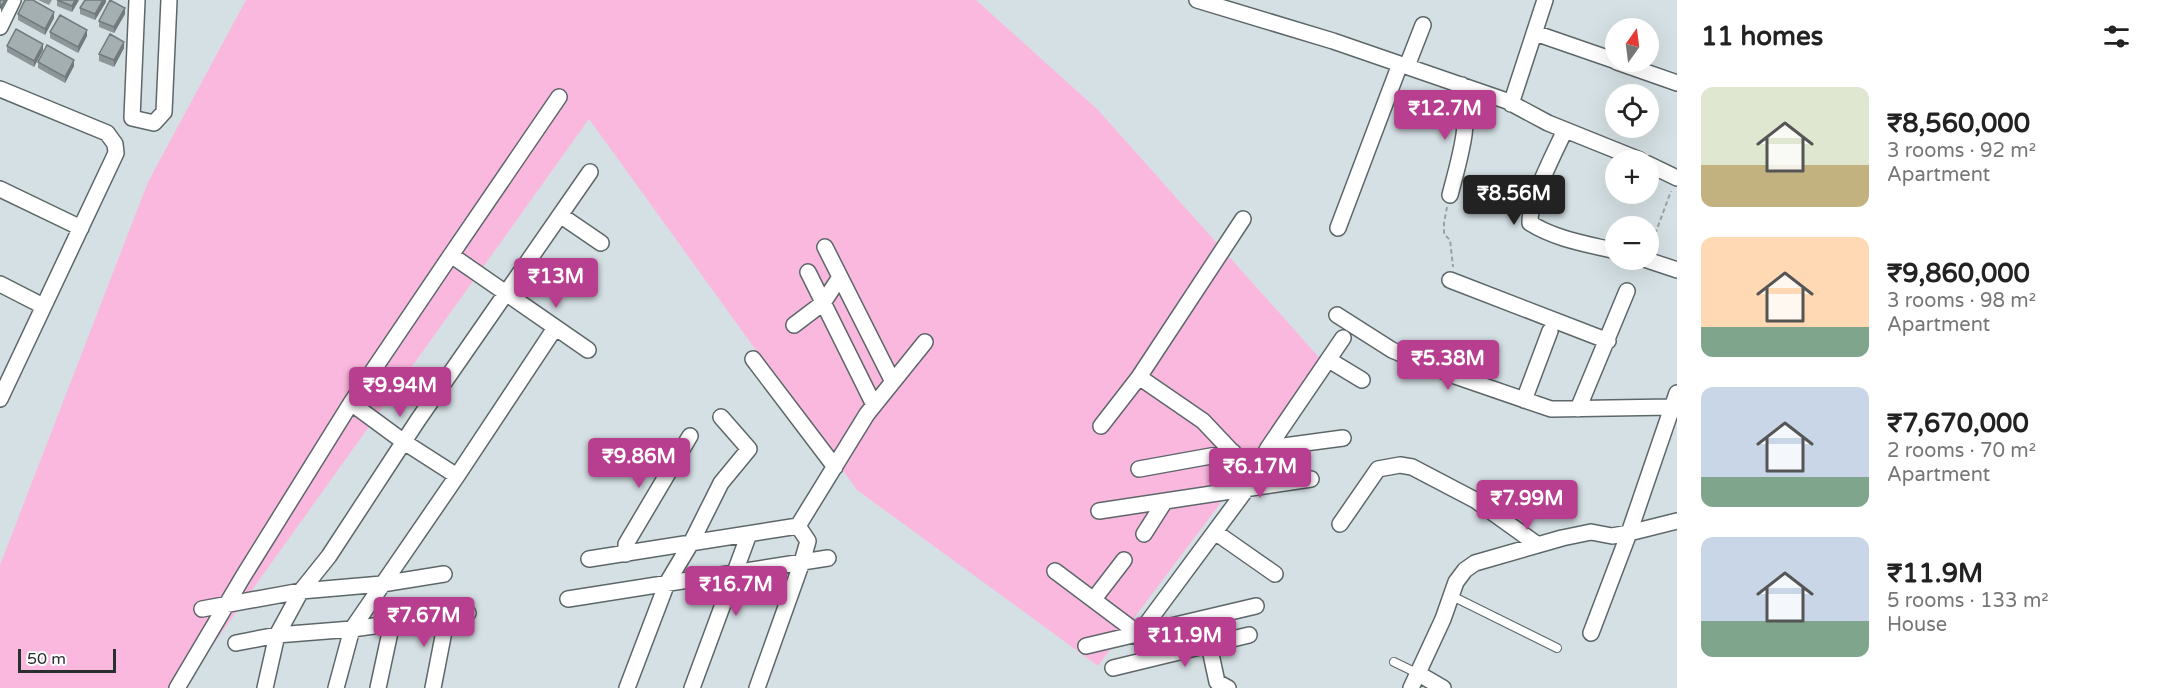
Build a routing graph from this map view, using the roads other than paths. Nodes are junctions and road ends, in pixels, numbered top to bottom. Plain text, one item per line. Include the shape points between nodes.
1 (13, 0) edge
2 (137, 0) edge
3 (169, 0) edge
4 (1197, 0) edge
5 (1545, 0) edge
6 (1423, 25) dead end
7 (0, 27) edge
8 (1535, 33) junction
9 (1605, 57) edge
10 (1404, 65) junction
11 (1646, 72) edge
12 (1677, 83) edge
13 (1462, 85) junction
14 (0, 89) edge
15 (559, 97) dead end
16 (1511, 104) junction
17 (1565, 130) junction
18 (1615, 150) edge
19 (1659, 169) edge
20 (590, 172) dead end
21 (1677, 177) edge
22 (0, 189) edge
23 (1450, 195) road end
24 (560, 215) junction
25 (1243, 219) dead end
26 (81, 228) junction
27 (1338, 228) dead end
28 (601, 243) dead end
29 (825, 247) dead end
30 (1605, 248) edge
31 (451, 255) junction
32 (1659, 264) edge
33 (1677, 270) edge
34 (808, 272) dead end
35 (840, 277) junction
36 (1450, 280) road end
37 (0, 284) edge
38 (1628, 291) dead end
39 (507, 293) junction
40 (823, 303) junction
41 (43, 306) junction
42 (1337, 315) dead end
43 (862, 322) junction
44 (794, 325) dead end
45 (555, 328) junction
46 (1550, 331) dead end
47 (1343, 338) dead end
48 (1608, 341) junction
49 (925, 342) dead end
50 (844, 344) junction
51 (588, 350) dead end
52 (753, 359) dead end
53 (1329, 360) junction
54 (1139, 377) junction
55 (1362, 380) dead end
56 (893, 382) junction
57 (0, 399) edge
58 (1524, 400) junction
59 (351, 403) junction
60 (1675, 403) edge
61 (874, 405) junction
62 (1578, 409) junction
63 (721, 417) dead end
64 (1101, 426) dead end
65 (690, 436) dead end
66 (1343, 438) dead end
67 (404, 442) junction
68 (1268, 448) junction
69 (1233, 452) junction
70 (835, 467) junction
71 (1139, 469) dead end
72 (457, 476) junction
73 (1311, 479) dead end
74 (1251, 481) junction
75 (1165, 501) junction
76 (1099, 511) dead end
77 (1677, 521) edge
78 (1340, 524) dead end
79 (798, 526) junction
80 (1215, 532) junction
81 (1629, 533) junction
82 (748, 534) junction
83 (1144, 534) dead end
84 (691, 543) junction
85 (1538, 545) junction
86 (626, 554) junction
87 (828, 558) dead end
88 (589, 560) dead end
89 (1124, 560) dead end
90 (802, 562) junction
91 (1055, 571) dead end
92 (735, 573) junction
93 (444, 574) dead end
94 (1275, 574) dead end
95 (382, 584) junction
96 (667, 584) junction
97 (301, 591) junction
98 (1452, 596) junction
99 (568, 599) dead end
100 (1094, 599) junction
101 (226, 605) junction
102 (1256, 606) dead end
103 (202, 609) dead end
104 (468, 613) dead end
105 (447, 616) junction
106 (392, 624) junction
107 (352, 629) junction
108 (1591, 633) dead end
109 (1139, 634) junction
110 (277, 635) junction
111 (1249, 635) dead end
112 (236, 643) dead end
113 (1209, 645) junction
114 (1086, 646) dead end
115 (1557, 648) dead end
116 (1149, 659) junction
117 (1394, 662) dead end
118 (1113, 668) dead end
119 (1419, 674) junction
120 (177, 688) edge
121 (266, 688) edge
122 (336, 688) edge
123 (378, 688) edge
124 (433, 688) edge
125 (627, 688) edge
126 (692, 688) edge
127 (757, 688) edge
128 (1228, 688) edge
129 (1411, 688) edge
130 (1443, 688) edge

1 - 7 street
2 - 3 street via 132,118 154,123 164,112
4 - 10 street
5 - 8 street
6 - 10 street
8 - 9 street
8 - 16 street
10 - 13 street
10 - 27 street
11 - 12 street
13 - 16 street
13 - 23 street via 1466,125
14 - 26 street via 111,137 116,153
15 - 31 street
16 - 17 street
17 - 18 street
17 - 30 street via 1539,189 1530,223 1558,236
19 - 21 street
20 - 24 street
22 - 26 street
24 - 28 street
24 - 39 street
25 - 54 street
26 - 41 street
29 - 35 street
31 - 39 street
31 - 59 street
32 - 33 street
34 - 40 street
35 - 40 street
35 - 43 street
36 - 48 street
37 - 41 street
38 - 48 street
39 - 45 street
39 - 67 street
40 - 44 street
40 - 50 street
41 - 57 street
42 - 58 street via 1392,350
43 - 50 street
43 - 56 street
45 - 51 street
45 - 72 street
46 - 58 street
47 - 53 street
48 - 62 street
49 - 56 street
50 - 61 street
52 - 70 street
53 - 55 street
53 - 68 street
54 - 64 street
54 - 69 street via 1203,421
56 - 61 street
58 - 62 street via 1551,409
59 - 67 street
59 - 101 street
60 - 62 street
60 - 81 street
61 - 70 street
63 - 84 street via 749,449 721,483
65 - 86 street via 626,544
66 - 68 street
67 - 72 street
67 - 97 street via 329,556
68 - 74 street
69 - 71 street
69 - 74 street
70 - 79 street
72 - 95 street
73 - 74 street
74 - 75 street
74 - 80 street
75 - 76 street
75 - 83 street
77 - 81 street
78 - 85 street via 1378,469 1400,465 1412,467 1475,500
79 - 82 street
79 - 90 street via 808,541
80 - 94 street
80 - 109 street
81 - 85 street via 1612,536 1591,532
81 - 108 street
82 - 84 street
82 - 92 street
84 - 86 street
84 - 96 street
85 - 98 street via 1475,563 1456,582
86 - 88 street
87 - 90 street
89 - 100 street
90 - 92 street
90 - 127 street
91 - 100 street
92 - 96 street
92 - 126 street
93 - 95 street
95 - 97 street
95 - 107 street
96 - 99 street
96 - 125 street
97 - 101 street
97 - 110 street
98 - 115 lane
98 - 119 street
100 - 109 street
101 - 103 street
101 - 120 street
102 - 109 street
104 - 105 street
105 - 106 street
105 - 124 street
106 - 107 street
106 - 123 street
107 - 110 street
107 - 122 street
109 - 114 street
109 - 116 street
110 - 112 street
110 - 121 street
111 - 113 street
113 - 116 street
113 - 128 street via 1217,682
116 - 118 street
117 - 119 lane
119 - 129 street
119 - 130 street

